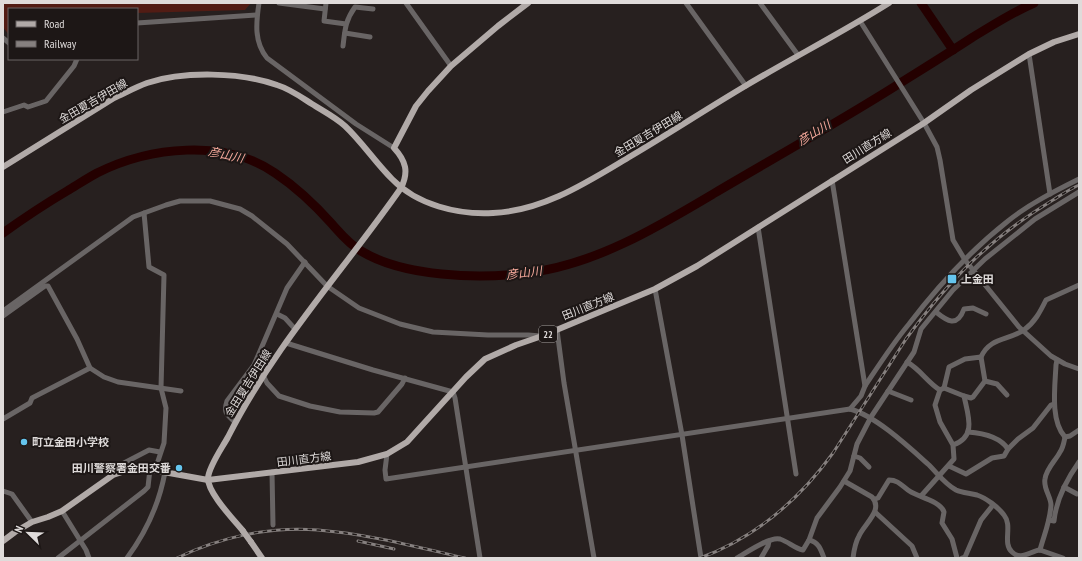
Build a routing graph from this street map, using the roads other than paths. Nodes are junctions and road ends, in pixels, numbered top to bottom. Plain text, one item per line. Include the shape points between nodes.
1 (259, 3) edge
2 (279, 3) edge
3 (326, 3) edge
4 (406, 3) edge
5 (528, 3) edge
6 (686, 3) edge
7 (760, 3) edge
8 (889, 3) edge
9 (294, 4) edge
10 (326, 9) junction
11 (373, 9) dead end
12 (257, 15) junction
13 (138, 23) edge
14 (346, 24) junction
15 (862, 24) junction
16 (344, 33) junction
17 (1079, 34) edge
18 (370, 37) dead end
19 (343, 46) dead end
20 (1029, 54) junction
21 (798, 55) junction
22 (77, 60) edge
23 (451, 66) junction
24 (746, 86) junction
25 (3, 112) edge
26 (924, 123) junction
27 (394, 148) junction
28 (11, 161) junction
29 (3, 162) edge
30 (3, 167) edge
31 (832, 180) junction
32 (1079, 180) edge
33 (400, 190) junction
34 (1079, 192) edge
35 (1050, 194) junction
36 (144, 213) junction
37 (758, 226) junction
38 (965, 260) junction
39 (305, 262) junction
40 (973, 271) junction
41 (329, 284) junction
42 (1079, 285) edge
43 (655, 289) junction
44 (936, 312) junction
45 (4, 313) edge
46 (277, 314) junction
47 (986, 314) dead end
48 (295, 329) junction
49 (556, 330) junction
50 (1023, 330) junction
51 (542, 336) junction
52 (286, 343) junction
53 (981, 357) junction
54 (1057, 360) junction
55 (907, 362) junction
56 (90, 368) junction
57 (1079, 369) edge
58 (263, 375) junction
59 (405, 378) junction
60 (985, 381) junction
61 (865, 386) junction
62 (162, 388) junction
63 (942, 389) junction
64 (888, 390) junction
65 (181, 391) dead end
66 (453, 392) junction
67 (1007, 394) dead end
68 (964, 396) junction
69 (911, 400) dead end
70 (1054, 404) junction
71 (850, 410) junction
72 (871, 417) junction
73 (3, 419) edge
74 (787, 419) junction
75 (235, 422) junction
76 (1079, 430) edge
77 (968, 432) junction
78 (682, 435) junction
79 (1065, 437) junction
80 (953, 445) junction
81 (1008, 449) junction
82 (576, 450) junction
83 (160, 452) junction
84 (387, 454) junction
85 (854, 456) junction
86 (1079, 462) edge
87 (949, 466) junction
88 (869, 467) dead end
89 (467, 468) junction
90 (152, 470) junction
91 (121, 472) junction
92 (165, 472) junction
93 (272, 472) junction
94 (796, 474) dead end
95 (939, 477) junction
96 (208, 480) junction
97 (844, 480) junction
98 (1064, 487) junction
99 (4, 493) edge
100 (1047, 494) junction
101 (1077, 494) dead end
102 (921, 496) junction
103 (875, 500) junction
104 (1058, 502) junction
105 (993, 505) junction
106 (62, 511) junction
107 (875, 512) junction
108 (1049, 520) junction
109 (32, 522) junction
110 (273, 525) dead end
111 (809, 540) junction
112 (3, 541) edge
113 (80, 541) junction
114 (769, 541) junction
115 (1040, 550) junction
116 (1015, 556) edge
117 (58, 558) edge
118 (89, 558) edge
119 (127, 558) edge
120 (262, 558) edge
121 (480, 558) edge
122 (594, 558) edge
123 (701, 558) edge
124 (737, 558) edge
125 (761, 558) edge
126 (824, 558) edge
127 (853, 558) edge
128 (917, 558) edge
129 (956, 558) edge
130 (963, 558) edge
131 (1063, 558) edge

1 - 12 street
2 - 9 street
3 - 10 street
4 - 23 street
5 - 23 main road
6 - 24 street
7 - 21 street
8 - 15 main road, 金田夏吉伊田線
9 - 10 street
10 - 14 street via 324,21
11 - 14 street via 355,7
12 - 13 street
12 - 27 street via 258,43 267,58 356,124
14 - 16 street
15 - 21 main road, 金田夏吉伊田線
15 - 26 street
16 - 18 street
16 - 19 street
17 - 20 main road, 田川直方線 / 22
20 - 26 main road, 田川直方線 / 22
20 - 35 street
21 - 24 main road, 金田夏吉伊田線
22 - 25 street via 46,102 28,107 24,104
23 - 27 main road via 416,106
24 - 33 main road, 金田夏吉伊田線 via 590,181 526,208 494,213 466,212 429,202
26 - 31 main road, 田川直方線 / 22
26 - 38 street via 937,147 953,240
27 - 33 main road, 金田夏吉伊田線 via 405,163 405,180
28 - 29 street
28 - 30 main road, 金田夏吉伊田線
28 - 33 main road, 金田夏吉伊田線 via 130,90 147,83 180,76 216,75 247,78 277,85 336,118 353,134
31 - 37 main road, 田川直方線 / 22
31 - 61 street
32 - 35 street
33 - 41 main road, 金田夏吉伊田線
34 - 40 street via 1035,219
35 - 38 street via 1009,220
36 - 39 street via 180,201 227,204 252,216
36 - 45 street via 133,217
36 - 62 street via 149,267 164,275
37 - 43 main road, 田川直方線 / 22 via 697,266
37 - 74 street
38 - 40 street
38 - 61 street via 947,277 909,323
39 - 41 street
39 - 46 street via 287,288
40 - 44 street via 953,290
40 - 50 street
41 - 48 main road, 金田夏吉伊田線
41 - 51 street via 359,308 400,324 433,332
42 - 50 street via 1046,300 1040,314
43 - 49 main road, 田川直方線 / 22
43 - 78 street
44 - 47 street via 951,322 956,321 964,309 973,308
44 - 55 street via 921,329 914,352
45 - 56 street via 48,286
46 - 48 street via 285,318
46 - 75 street via 254,365 227,402 226,413
48 - 52 main road, 金田夏吉伊田線
49 - 51 main road, 田川直方線 / 22
49 - 82 street
50 - 53 street via 989,345
50 - 54 street
51 - 66 main road, 田川直方線 / 22 via 485,359
52 - 58 main road, 金田夏吉伊田線
52 - 59 street
53 - 60 street
53 - 63 street via 965,359 949,367
54 - 57 street
54 - 70 street
55 - 63 street via 917,368 932,384
55 - 64 street
56 - 62 street via 118,382
56 - 73 street via 32,398 30,403
58 - 59 street via 279,396 340,412 374,413 378,412
58 - 75 main road, 金田夏吉伊田線
59 - 66 street
60 - 67 street via 997,384
60 - 68 street via 973,397
61 - 71 street
62 - 65 street
62 - 83 street via 166,408 164,443
63 - 68 street
63 - 80 street via 935,405 940,422
64 - 69 street
64 - 72 street
66 - 84 main road, 田川直方線 / 22 via 407,442
66 - 89 street
68 - 77 street via 969,419
70 - 79 street via 1058,426
70 - 81 street via 1033,428
71 - 72 street
71 - 74 street
72 - 85 street via 857,444
72 - 95 street via 919,456
74 - 78 street
74 - 94 street
75 - 96 main road, 金田夏吉伊田線
76 - 79 street
77 - 80 street
77 - 81 street via 1000,440
78 - 82 street
78 - 123 street
79 - 100 street via 1062,450 1045,477
80 - 87 street via 954,459
81 - 87 street via 1004,456 992,458 966,474
82 - 89 street
82 - 122 street
83 - 90 street
83 - 91 street via 149,450 124,463
84 - 89 street via 386,479
84 - 93 main road, 田川直方線 / 22 via 358,462
85 - 88 street
85 - 97 street via 850,471
86 - 98 street
87 - 95 street
89 - 121 street
90 - 91 main road, 田川直方線 / 22
90 - 92 main road, 田川直方線 / 22
90 - 113 street via 148,487 144,492
91 - 106 main road, 田川直方線 / 22
92 - 96 main road, 田川直方線 / 22
92 - 119 street via 159,501
93 - 96 main road, 田川直方線 / 22
93 - 110 street
95 - 102 street
95 - 105 street via 957,490 978,496
96 - 120 main road, bridge via 216,498
97 - 103 street
97 - 111 street via 817,518
98 - 101 street
98 - 104 street
99 - 109 street via 12,494
100 - 104 street
100 - 108 street via 1051,503
102 - 103 street via 909,491 899,482 889,480
102 - 129 street via 943,509 942,523 952,540
103 - 107 street
104 - 108 street via 1054,521
105 - 116 street via 1007,520 1008,548
105 - 130 street via 981,520
106 - 109 main road, 田川直方線 / 22
106 - 113 street
107 - 127 street via 859,534
107 - 128 street via 912,546
108 - 115 street
109 - 112 main road, 田川直方線 / 22
111 - 114 street via 803,550 778,538
111 - 126 street via 819,546
113 - 117 street
113 - 118 street
114 - 124 street
114 - 125 street
115 - 116 street via 1025,556
115 - 131 street

